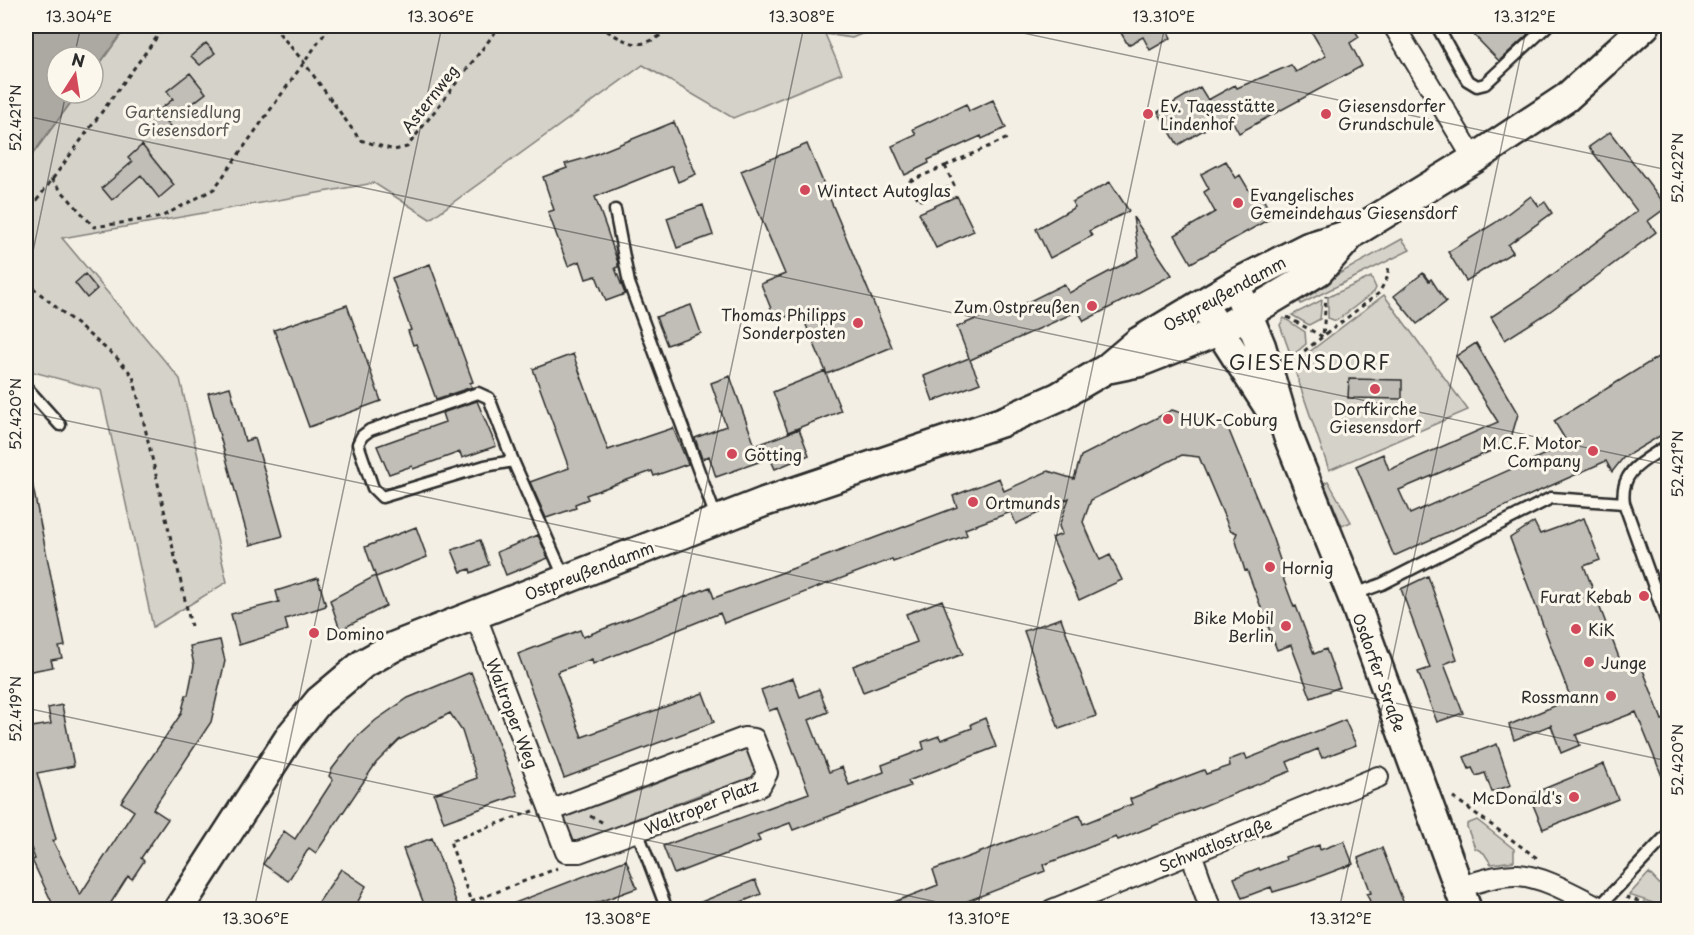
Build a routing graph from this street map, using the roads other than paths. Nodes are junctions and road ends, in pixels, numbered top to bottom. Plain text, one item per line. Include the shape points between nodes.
1 (1394, 26) edge
2 (1547, 26) edge
3 (1645, 26) edge
4 (1438, 28) dead end
5 (1474, 159) junction
6 (615, 210) dead end
7 (1353, 233) junction
8 (1235, 284) junction
9 (1202, 304) junction
10 (1248, 312) junction
11 (1219, 332) junction
12 (1106, 369) junction
13 (26, 387) edge
14 (60, 425) dead end
15 (1288, 436) junction
16 (1668, 445) edge
17 (513, 461) junction
18 (1624, 503) junction
19 (717, 520) junction
20 (565, 579) junction
21 (1352, 596) junction
22 (475, 614) junction
23 (1668, 626) edge
24 (1378, 777) dead end
25 (545, 810) junction
26 (1668, 834) edge
27 (632, 838) junction
28 (1191, 853) junction
29 (1463, 898) edge
30 (1606, 903) edge
31 (178, 909) edge
32 (667, 909) edge
33 (1052, 909) edge
34 (1212, 909) edge

1 - 5 street
2 - 4 lane via 1485,84 1477,86 1467,80
3 - 5 main road, Ostpreußendamm via 1566,98
5 - 7 main road, Ostpreußendamm
6 - 19 lane via 629,284
7 - 8 main road, Ostpreußendamm via 1308,247
7 - 10 main road, Ostpreußendamm via 1318,271
8 - 9 main road, Ostpreußendamm
8 - 10 main road, Osdorfer Straße
9 - 11 main road, Osdorfer Straße
9 - 12 main road, Ostpreußendamm via 1138,342
10 - 11 main road, Ostpreußendamm
10 - 15 main road, Osdorfer Straße
11 - 12 main road, Ostpreußendamm via 1140,362
11 - 15 main road, Osdorfer Straße
12 - 19 main road, Ostpreußendamm via 1058,397 1002,422
13 - 14 lane
15 - 21 main road, Osdorfer Straße
16 - 18 lane via 1627,475 1622,488
17 - 17 lane via 382,497 373,488 358,444 370,430 478,393 489,398
17 - 20 lane
18 - 21 lane via 1551,498
18 - 23 lane
19 - 20 main road, Ostpreußendamm
20 - 22 main road, Ostpreußendamm
21 - 29 main road, Osdorfer Straße
22 - 25 street, Waltroper Weg
22 - 31 main road, Ostpreußendamm via 380,654 319,700 291,735
24 - 28 street, Schwatlostraße
25 - 27 street, Waltroper Platz via 566,852
25 - 27 street, Waltroper Platz via 744,738 754,739 767,773 760,786
26 - 30 lane
27 - 32 lane
28 - 33 street, Schwatlostraße
28 - 34 street
29 - 30 street via 1499,876 1519,875

